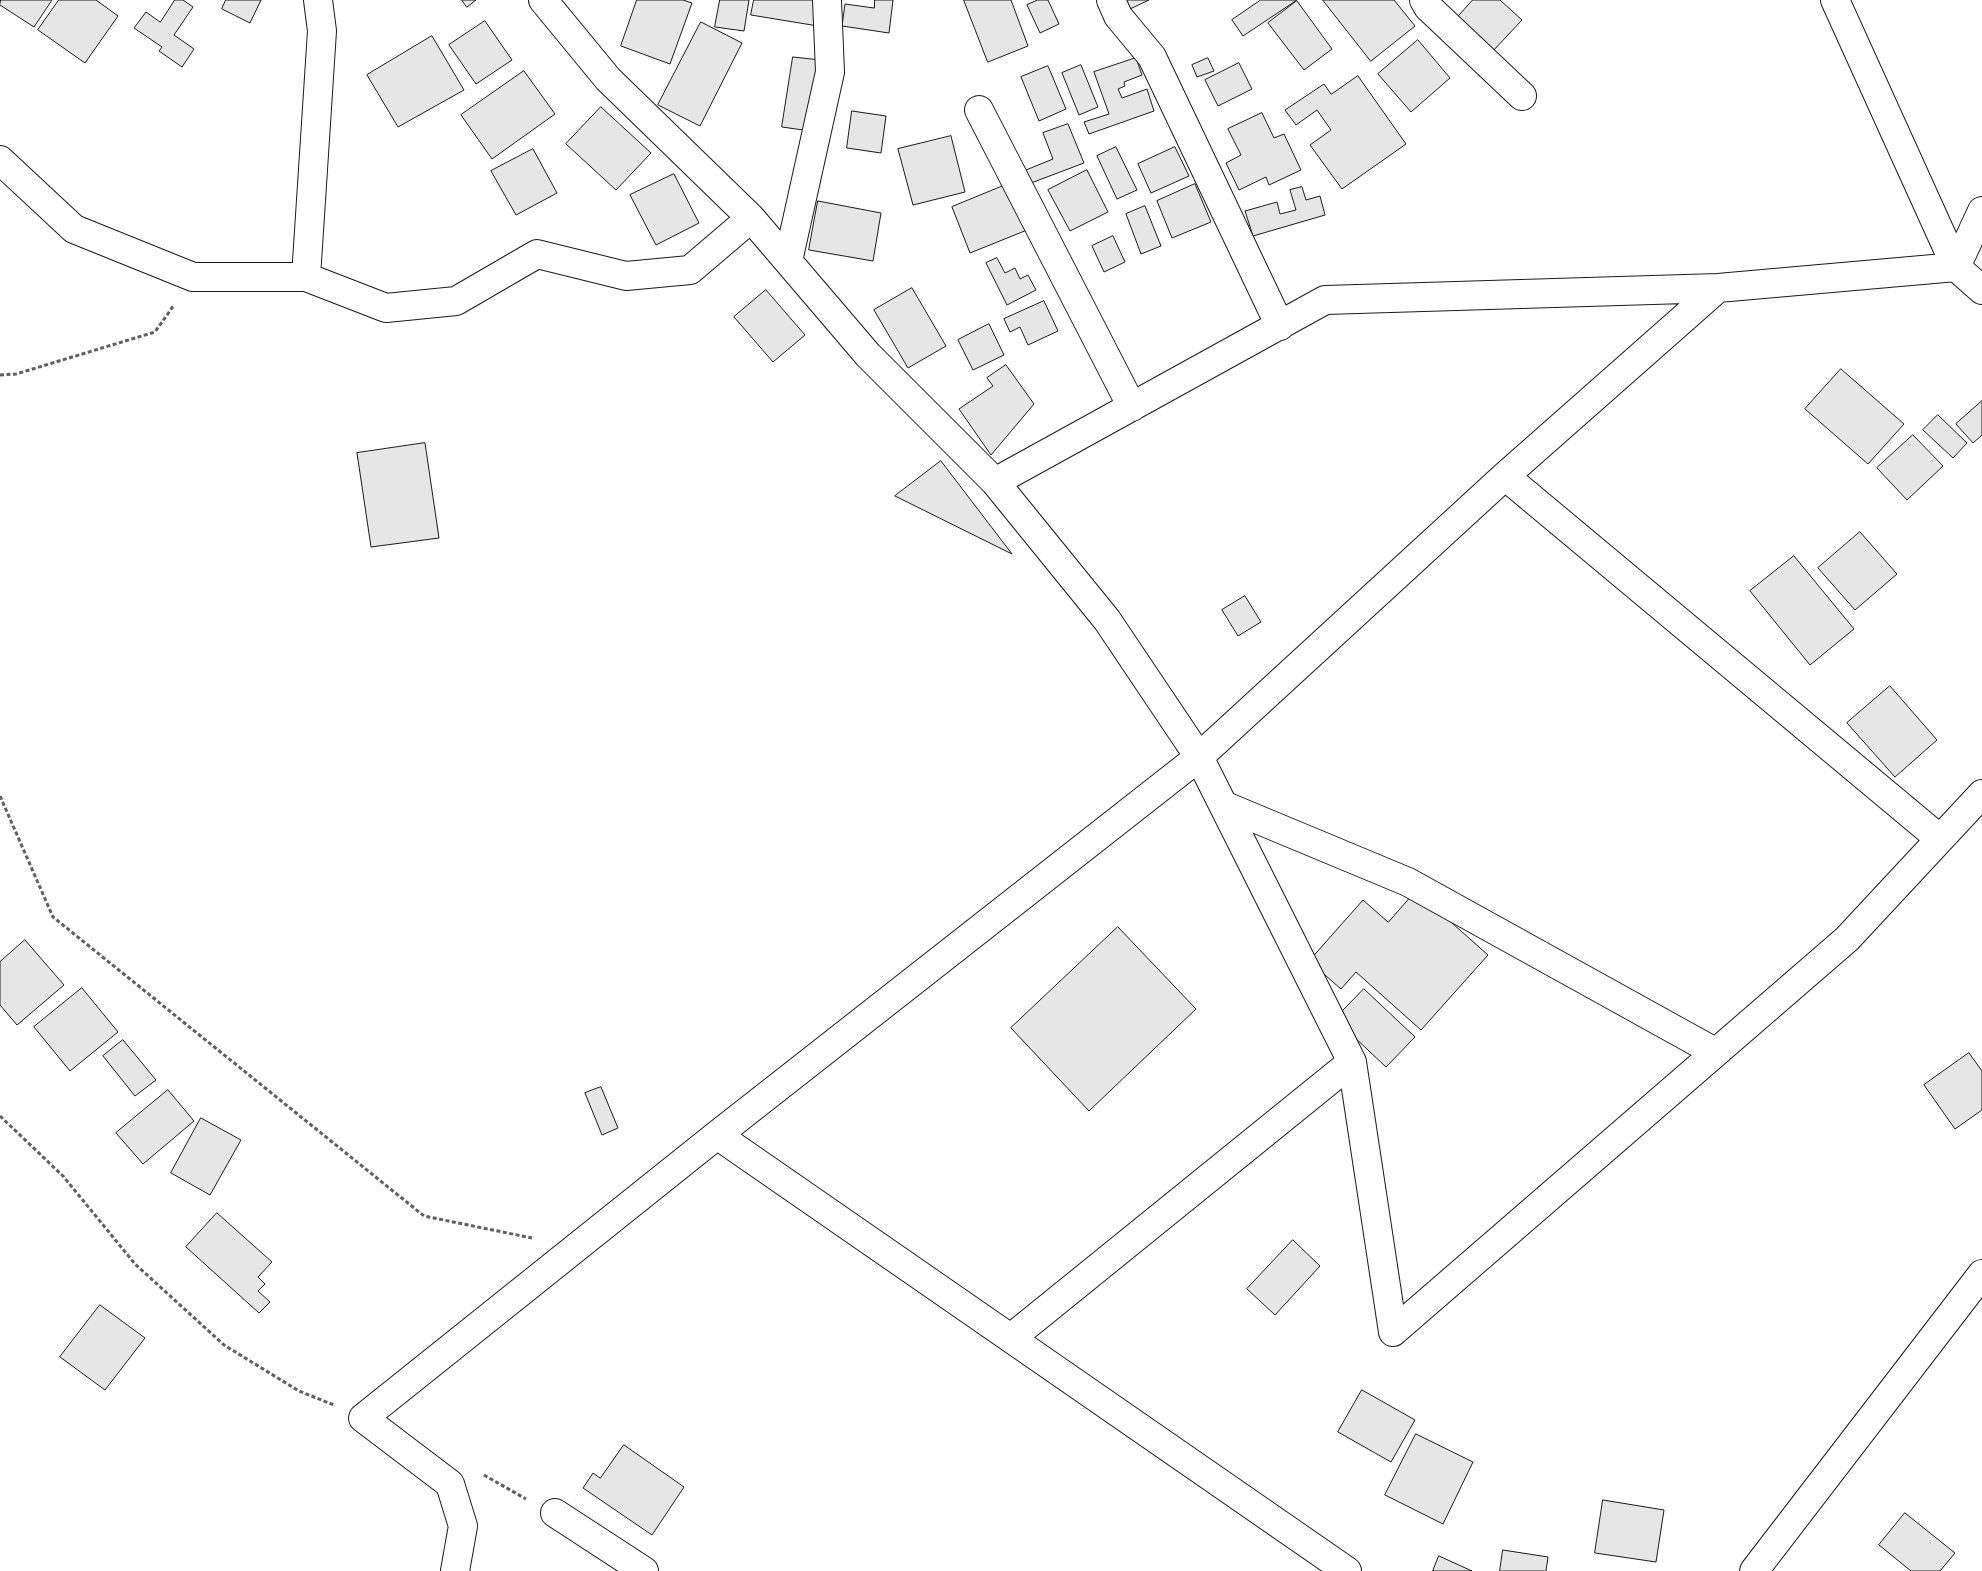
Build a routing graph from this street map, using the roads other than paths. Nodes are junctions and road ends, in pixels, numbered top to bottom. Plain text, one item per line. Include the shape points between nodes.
1 (318, 0) edge
2 (543, 0) edge
3 (828, 0) edge
4 (1111, 0) edge
5 (1424, 0) edge
6 (1835, 0) edge
7 (1522, 96) dead end
8 (979, 110) dead end
9 (0, 160) edge
10 (1982, 211) edge
11 (751, 218) junction
12 (788, 262) junction
13 (1956, 267) junction
14 (306, 277) junction
15 (1718, 288) junction
16 (1982, 290) edge
17 (1280, 326) junction
18 (1132, 408) junction
19 (1505, 476) junction
20 (995, 482) junction
21 (1199, 756) junction
22 (1982, 794) edge
23 (1222, 805) junction
24 (1940, 839) junction
25 (1715, 1052) junction
26 (1352, 1062) junction
27 (717, 1135) junction
28 (1982, 1274) edge
29 (1011, 1338) junction
30 (555, 1513) road end
31 (455, 1571) edge
32 (644, 1571) edge
33 (1347, 1571) edge
34 (1754, 1571) edge

1 - 14 street via 322,31
2 - 11 street via 608,79
3 - 12 street via 830,72
4 - 17 street via 1118,16 1152,57
5 - 7 street
6 - 13 street
8 - 18 street
9 - 14 street via 74,229 193,277
10 - 13 street
11 - 12 street
11 - 14 street via 690,270 626,276 537,254 456,301 386,308
12 - 20 street via 868,355
13 - 15 street
13 - 16 street
15 - 17 street via 1325,300
15 - 19 street
17 - 18 street
18 - 20 street
19 - 21 street
19 - 24 street
20 - 21 street via 1107,620
21 - 23 street
21 - 27 street
22 - 24 street
23 - 25 street via 1408,882
23 - 26 street
24 - 25 street via 1847,938
25 - 26 street via 1393,1332
26 - 29 street
27 - 29 street
27 - 31 street via 363,1418 450,1484 463,1526
28 - 34 street
29 - 33 street
30 - 32 street

